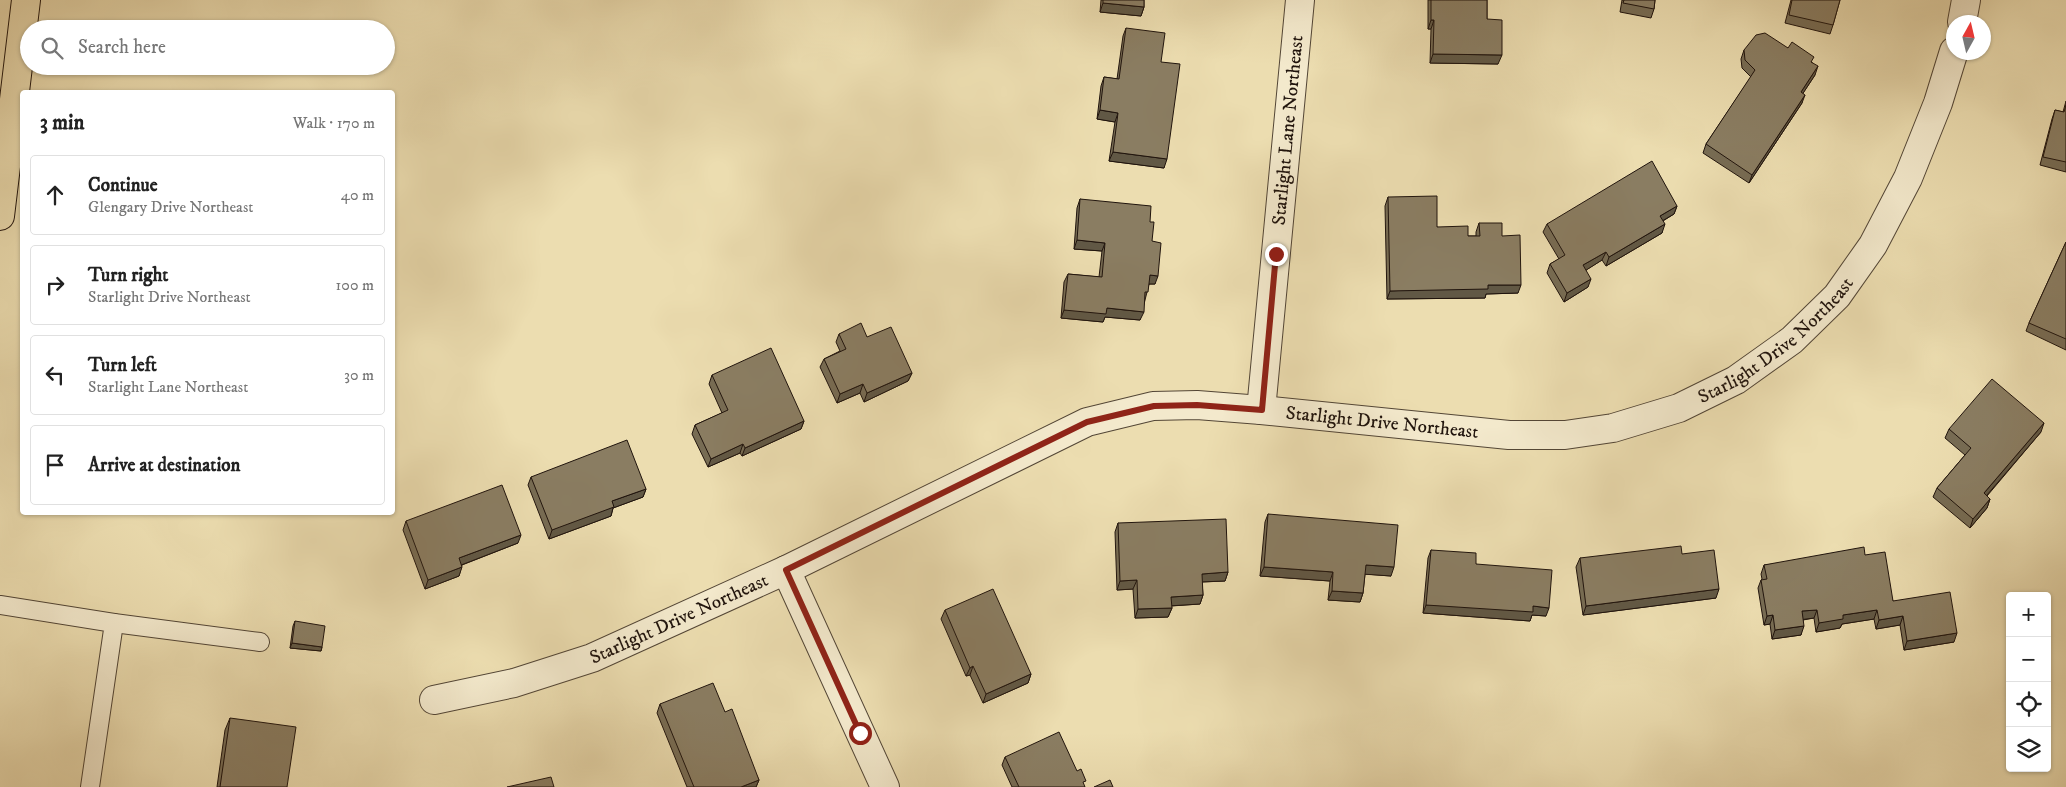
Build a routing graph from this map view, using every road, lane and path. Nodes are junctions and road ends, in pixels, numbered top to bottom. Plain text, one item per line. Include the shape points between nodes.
1 (26, 0) edge
2 (1300, 0) edge
3 (1966, 0) edge
4 (1963, 15) edge
5 (24, 20) edge
6 (20, 50) edge
7 (1951, 60) edge
8 (0, 216) edge
9 (1262, 410) junction
10 (786, 570) junction
11 (0, 605) edge
12 (114, 623) junction
13 (260, 642) dead end
14 (434, 700) dead end
15 (90, 787) edge
16 (885, 787) edge

1 - 5 highway
2 - 9 street, Starlight Lane Northeast
3 - 4 street
6 - 8 highway
7 - 9 street, Starlight Drive Northeast via 1908,178 1873,245 1837,296 1799,333 1736,380 1679,408 1613,428 1565,434 1509,435
9 - 10 street, Starlight Drive Northeast via 1197,405 1154,406 1087,422
10 - 14 street, Starlight Drive Northeast via 592,658 514,682
10 - 16 street
11 - 12 lane
12 - 13 lane
12 - 15 lane

